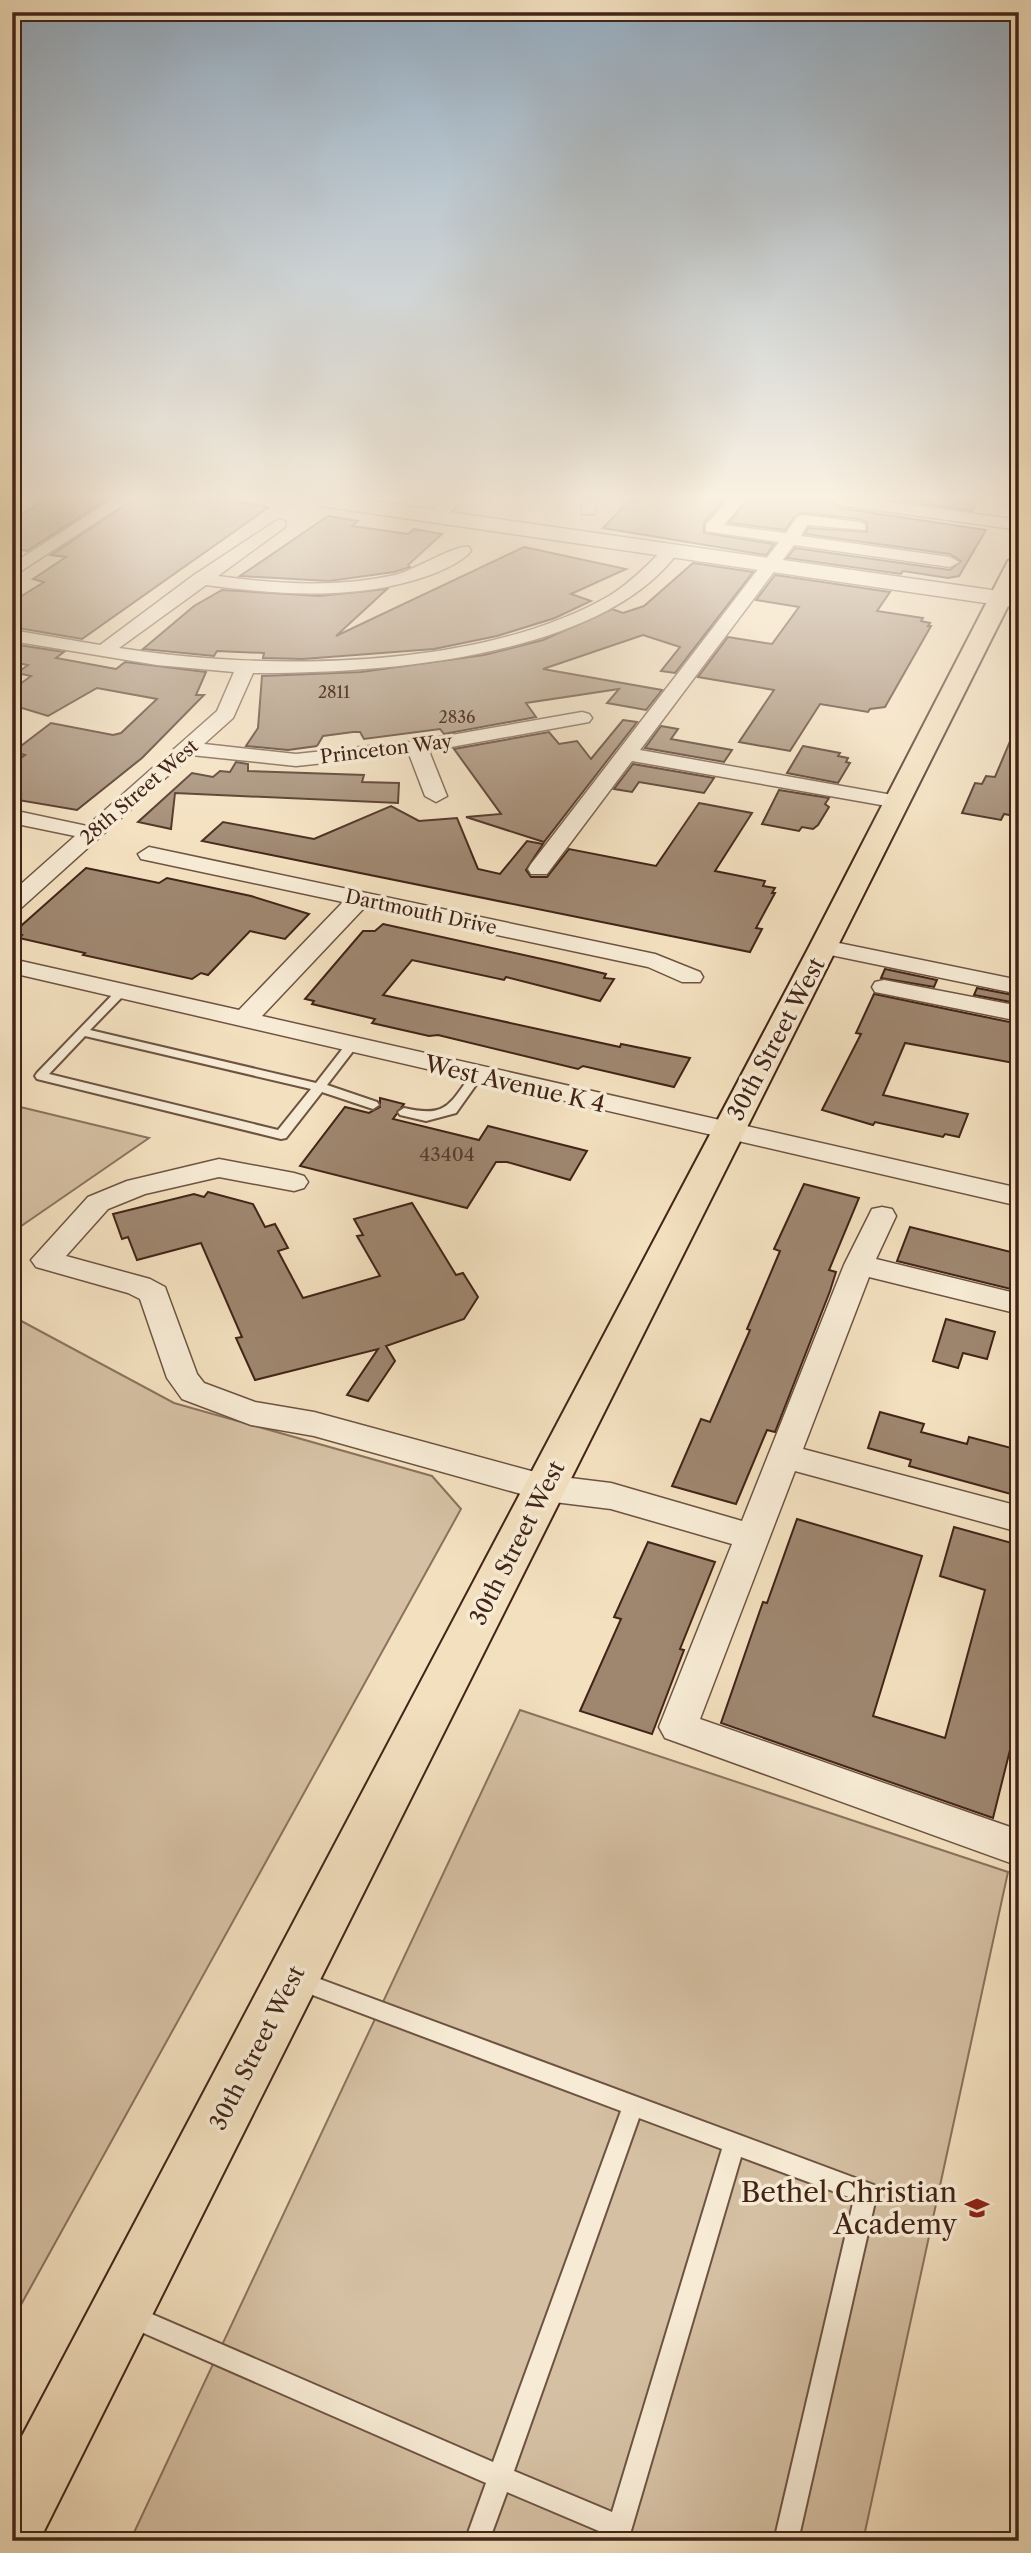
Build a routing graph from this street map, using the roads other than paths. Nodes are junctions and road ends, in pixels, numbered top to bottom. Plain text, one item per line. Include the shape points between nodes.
1 (146, 619) edge
2 (568, 619) edge
3 (730, 619) edge
4 (996, 619) edge
5 (12, 635) edge
6 (103, 651) junction
7 (246, 667) junction
8 (582, 718) dead end
9 (417, 747) junction
10 (188, 749) junction
11 (627, 754) junction
12 (436, 796) dead end
13 (898, 802) junction
14 (12, 816) edge
15 (91, 833) junction
16 (149, 854) dead end
17 (539, 869) dead end
18 (359, 898) junction
19 (12, 904) edge
20 (824, 947) junction
21 (12, 966) edge
22 (691, 977) dead end
23 (884, 987) dead end
24 (1019, 987) edge
25 (121, 992) junction
26 (1019, 1014) edge
27 (243, 1021) junction
28 (82, 1031) junction
29 (351, 1046) junction
30 (477, 1075) junction
31 (318, 1087) junction
32 (373, 1105) dead end
33 (404, 1112) dead end
34 (728, 1130) junction
35 (294, 1182) dead end
36 (1019, 1197) edge
37 (883, 1216) dead end
38 (859, 1265) junction
39 (1019, 1304) edge
40 (784, 1456) junction
41 (545, 1488) junction
42 (1019, 1519) edge
43 (752, 1537) junction
44 (1019, 1848) edge
45 (293, 1978) junction
46 (633, 2106) junction
47 (734, 2144) junction
48 (122, 2312) junction
49 (500, 2477) junction
50 (12, 2525) edge
51 (618, 2535) edge
52 (477, 2541) edge
53 (786, 2541) edge

1 - 6 street
2 - 7 street via 535,632 376,663
3 - 11 street
4 - 13 main road, 30th Street West
5 - 6 street
6 - 7 street
7 - 10 street, 28th Street West via 226,714
8 - 9 street, Princeton Way
9 - 10 street, Princeton Way via 296,760
9 - 12 street
10 - 15 street, 28th Street West
11 - 13 street
11 - 17 street
13 - 20 main road, 30th Street West
14 - 15 street
15 - 19 street, 28th Street West
16 - 18 street, Dartmouth Drive
18 - 22 street, Dartmouth Drive via 655,961
18 - 27 street
20 - 24 street
20 - 34 main road, 30th Street West
21 - 25 street, West Avenue K 4
23 - 26 street
25 - 27 street, West Avenue K 4
25 - 28 lane
27 - 29 street, West Avenue K 4
28 - 31 lane
28 - 31 lane via 41,1076 281,1135
29 - 30 street, West Avenue K 4
29 - 31 lane
30 - 33 lane via 452,1110 426,1117
30 - 34 street, West Avenue K 4
31 - 32 lane
34 - 36 street, West Avenue K 4
34 - 41 main road, 30th Street West
35 - 41 street via 219,1168 137,1187 98,1203 46,1260 155,1294 183,1378 192,1391 251,1413 314,1424
37 - 38 street
38 - 39 street
38 - 40 street
40 - 42 street
40 - 43 street
41 - 43 street via 611,1496
41 - 45 main road, 30th Street West
43 - 44 street via 678,1727
45 - 46 lane
45 - 48 main road, 30th Street West
46 - 47 lane
46 - 49 lane
47 - 51 lane
47 - 53 lane via 866,2193
48 - 49 lane
48 - 50 main road, 30th Street West
49 - 51 lane
49 - 52 lane

